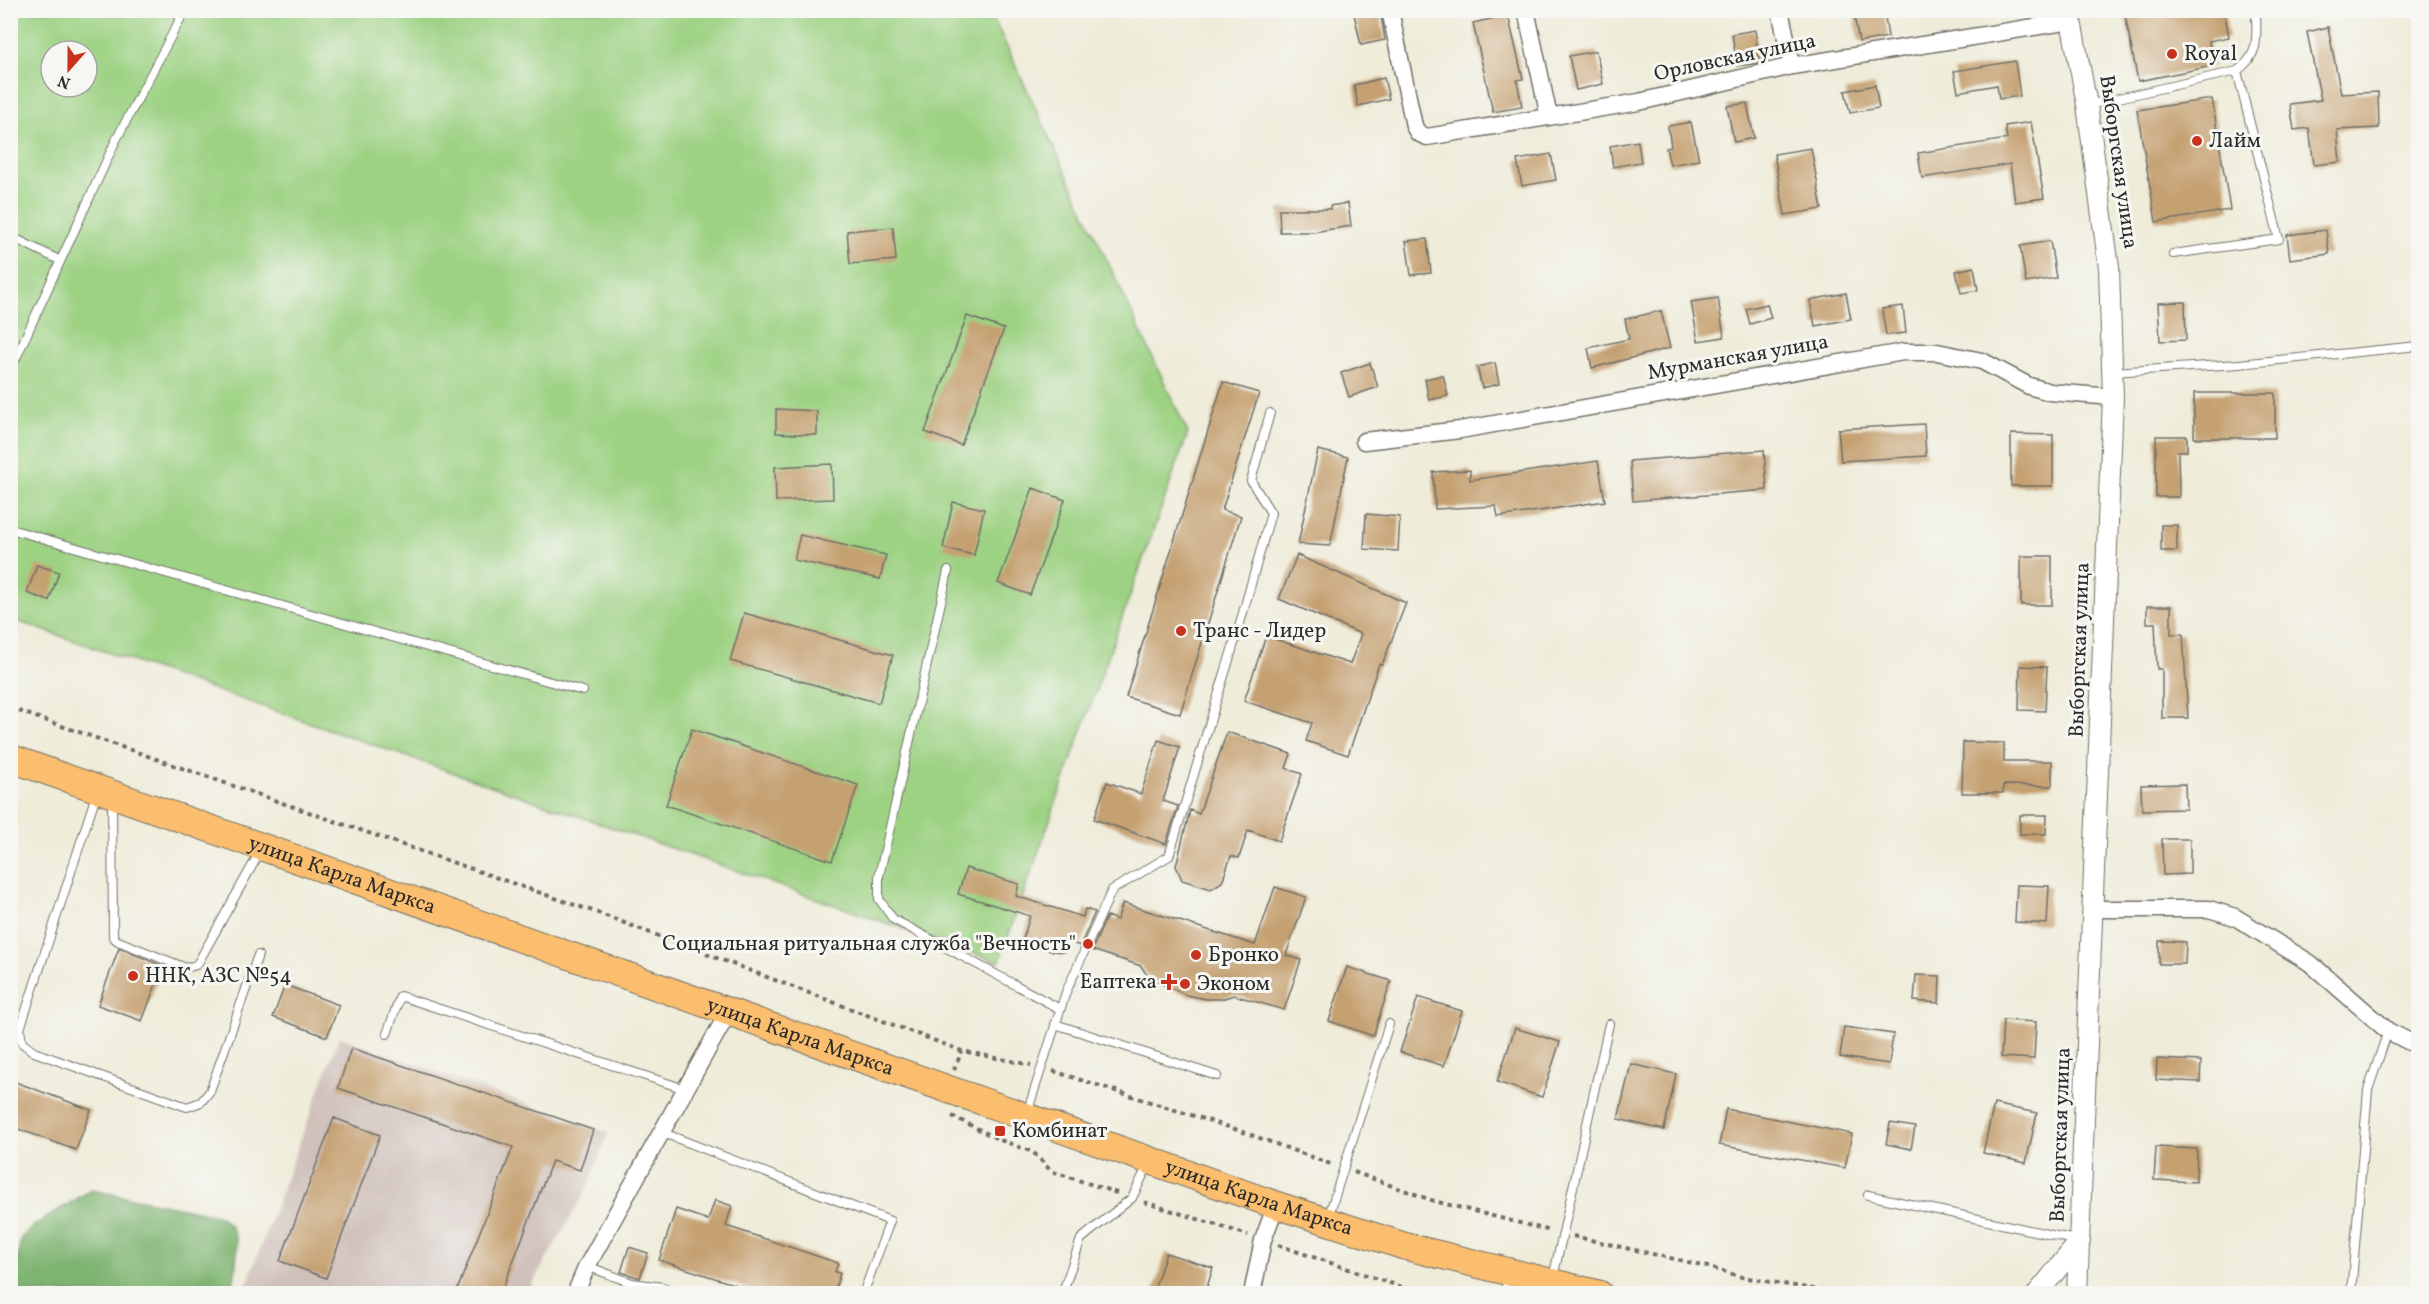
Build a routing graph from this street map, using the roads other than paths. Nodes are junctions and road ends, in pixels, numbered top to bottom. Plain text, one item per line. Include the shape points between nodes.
1 (185, 10) edge
2 (1390, 10) edge
3 (1526, 10) edge
4 (1780, 10) edge
5 (2256, 10) edge
6 (2070, 16) edge
7 (1792, 66) junction
8 (2237, 71) junction
9 (2087, 105) junction
10 (1549, 117) junction
11 (10, 236) edge
12 (2173, 254) dead end
13 (59, 260) junction
14 (2418, 346) edge
15 (10, 371) edge
16 (2112, 372) junction
17 (2114, 397) junction
18 (1270, 413) dead end
19 (1364, 441) dead end
20 (10, 529) edge
21 (948, 571) dead end
22 (583, 691) dead end
23 (10, 758) edge
24 (105, 791) junction
25 (263, 847) junction
26 (2093, 909) junction
27 (258, 956) dead end
28 (1060, 1009) junction
29 (729, 1011) junction
30 (1055, 1024) junction
31 (1389, 1024) dead end
32 (1609, 1024) dead end
33 (2388, 1031) junction
34 (387, 1034) dead end
35 (2418, 1046) edge
36 (1217, 1076) dead end
37 (685, 1089) junction
38 (1026, 1116) junction
39 (661, 1132) junction
40 (1150, 1160) junction
41 (1868, 1195) dead end
42 (1276, 1205) junction
43 (1327, 1221) junction
44 (2080, 1241) junction
45 (587, 1266) junction
46 (1506, 1283) edge
47 (1552, 1283) junction
48 (575, 1293) edge
49 (679, 1293) edge
50 (863, 1293) edge
51 (1062, 1293) edge
52 (1252, 1293) edge
53 (1599, 1293) edge
54 (2037, 1293) edge
55 (2077, 1293) edge
56 (2351, 1293) edge

1 - 13 lane via 116,140
2 - 10 street, Орловская улица via 1418,134 1442,136
3 - 10 street
4 - 7 street
5 - 8 lane via 2256,48 2250,62
6 - 7 street, Орловская улица
6 - 9 street, Выборгская улица
7 - 10 street, Орловская улица via 1639,102
8 - 9 lane
8 - 12 lane via 2279,239
9 - 16 street, Выборгская улица via 2109,268
11 - 13 lane
13 - 15 lane
14 - 16 lane
16 - 17 street, Выборгская улица
17 - 19 street, Мурманская улица via 2050,392 1982,362 1937,352 1903,352 1460,430
17 - 26 street, Выборгская улица
18 - 28 lane via 1251,482 1271,513 1169,856 1112,890
20 - 22 lane
21 - 28 lane via 879,876 879,899 893,919
23 - 24 highway, улица Карла Маркса
24 - 25 highway, улица Карла Маркса
24 - 25 lane via 113,937 186,968 199,961
24 - 27 lane via 20,1029 22,1042 34,1052 187,1107 201,1102 210,1091
25 - 29 highway, улица Карла Маркса
26 - 33 street via 2209,909 2235,917 2310,963
26 - 44 street, Выборгская улица
28 - 30 lane
29 - 37 street
29 - 38 highway, улица Карла Маркса via 947,1101
30 - 36 lane
30 - 38 lane
31 - 43 lane
32 - 47 lane
33 - 35 street
33 - 56 lane via 2368,1090
34 - 37 lane via 400,996
37 - 39 street
38 - 40 highway, улица Карла Маркса
39 - 45 street
39 - 50 lane via 890,1221
40 - 42 highway, улица Карла Маркса
40 - 51 lane via 1132,1198 1081,1239
41 - 44 lane
42 - 43 highway, улица Карла Маркса
42 - 52 street via 1263,1240
43 - 46 highway, улица Карла Маркса
44 - 54 street
44 - 55 street, Выборгская улица
45 - 48 street
45 - 49 lane via 632,1283
46 - 47 highway, улица Карла Маркса
47 - 53 highway, улица Карла Маркса

